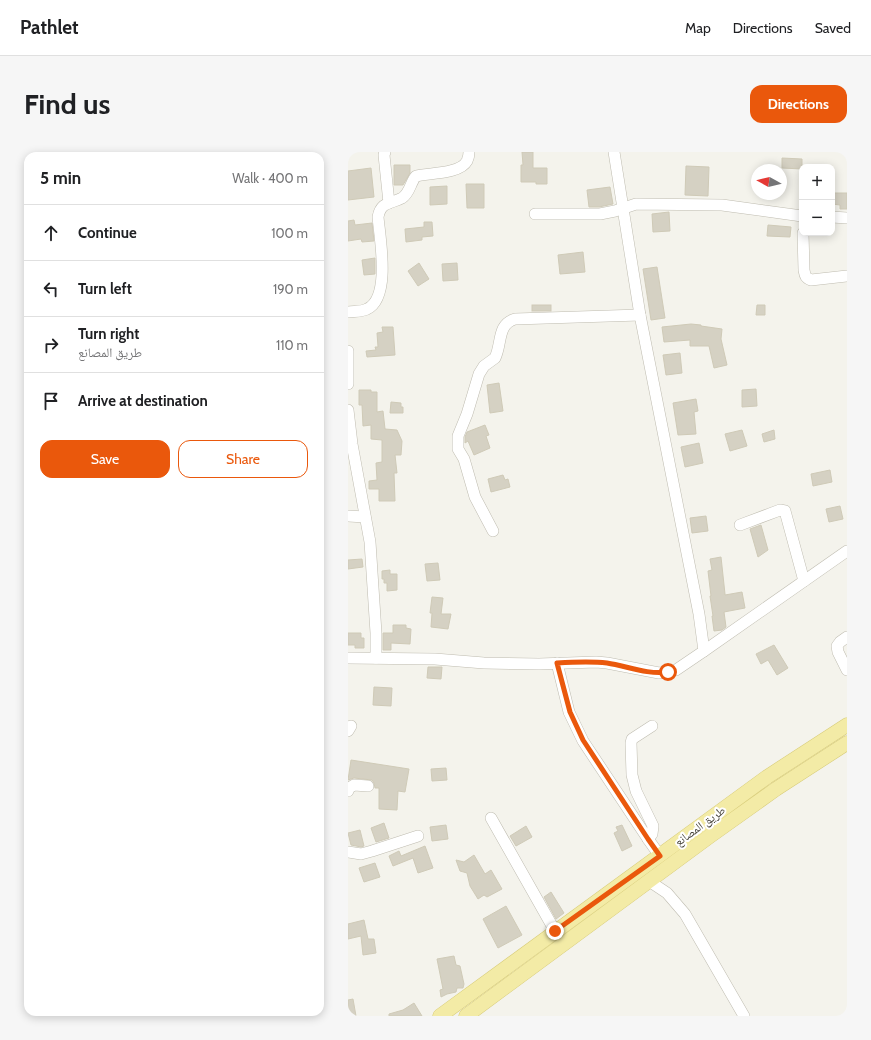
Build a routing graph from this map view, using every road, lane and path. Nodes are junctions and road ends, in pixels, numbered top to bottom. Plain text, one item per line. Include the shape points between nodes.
1 (385, 152) edge
2 (469, 152) edge
3 (614, 152) edge
4 (388, 203) junction
5 (623, 208) junction
6 (535, 214) dead end
7 (799, 216) edge
8 (835, 217) edge
9 (847, 218) edge
10 (803, 236) edge
11 (847, 276) edge
12 (348, 312) edge
13 (640, 315) junction
14 (348, 351) edge
15 (348, 384) edge
16 (348, 410) edge
17 (348, 516) edge
18 (365, 517) junction
19 (740, 525) dead end
20 (493, 531) dead end
21 (847, 551) edge
22 (804, 581) junction
23 (847, 637) edge
24 (704, 651) junction
25 (348, 658) edge
26 (376, 658) junction
27 (557, 663) junction
28 (847, 670) edge
29 (847, 725) edge
30 (652, 726) dead end
31 (847, 742) edge
32 (368, 786) dead end
33 (348, 791) edge
34 (491, 818) dead end
35 (418, 836) dead end
36 (648, 839) junction
37 (348, 852) edge
38 (660, 856) junction
39 (649, 881) junction
40 (555, 931) junction
41 (440, 1016) edge
42 (466, 1016) edge
43 (744, 1016) edge

1 - 4 street
2 - 4 street via 463,166 446,172 416,176 407,194
3 - 5 street
4 - 12 street via 382,207 378,217 382,280 380,293 367,309
5 - 6 street via 600,214
5 - 7 street via 636,204 722,205
5 - 13 street
8 - 9 street
10 - 11 street via 805,276 811,280
13 - 20 street via 515,319 504,326 495,358 484,366 479,374 458,436 458,449 464,459 475,497
13 - 24 street via 699,614
14 - 15 street
16 - 18 street
17 - 18 street
18 - 26 street via 370,542
19 - 22 street via 780,510 785,511
21 - 22 street
22 - 24 street
23 - 28 street via 837,646
24 - 27 street via 676,670 659,673 607,663
25 - 26 street
26 - 27 street via 484,663
27 - 36 street via 570,712 583,740
29 - 38 main road, طريق المصانع via 767,777
30 - 36 street via 632,739 631,743 632,775 636,791 653,826
31 - 39 main road, طريق المصانع via 776,789
32 - 33 street via 354,784
34 - 40 street
35 - 37 street via 361,854
36 - 38 street
38 - 40 main road, طريق المصانع
39 - 42 main road, طريق المصانع
39 - 43 street via 667,893 685,914
40 - 41 main road, طريق المصانع

